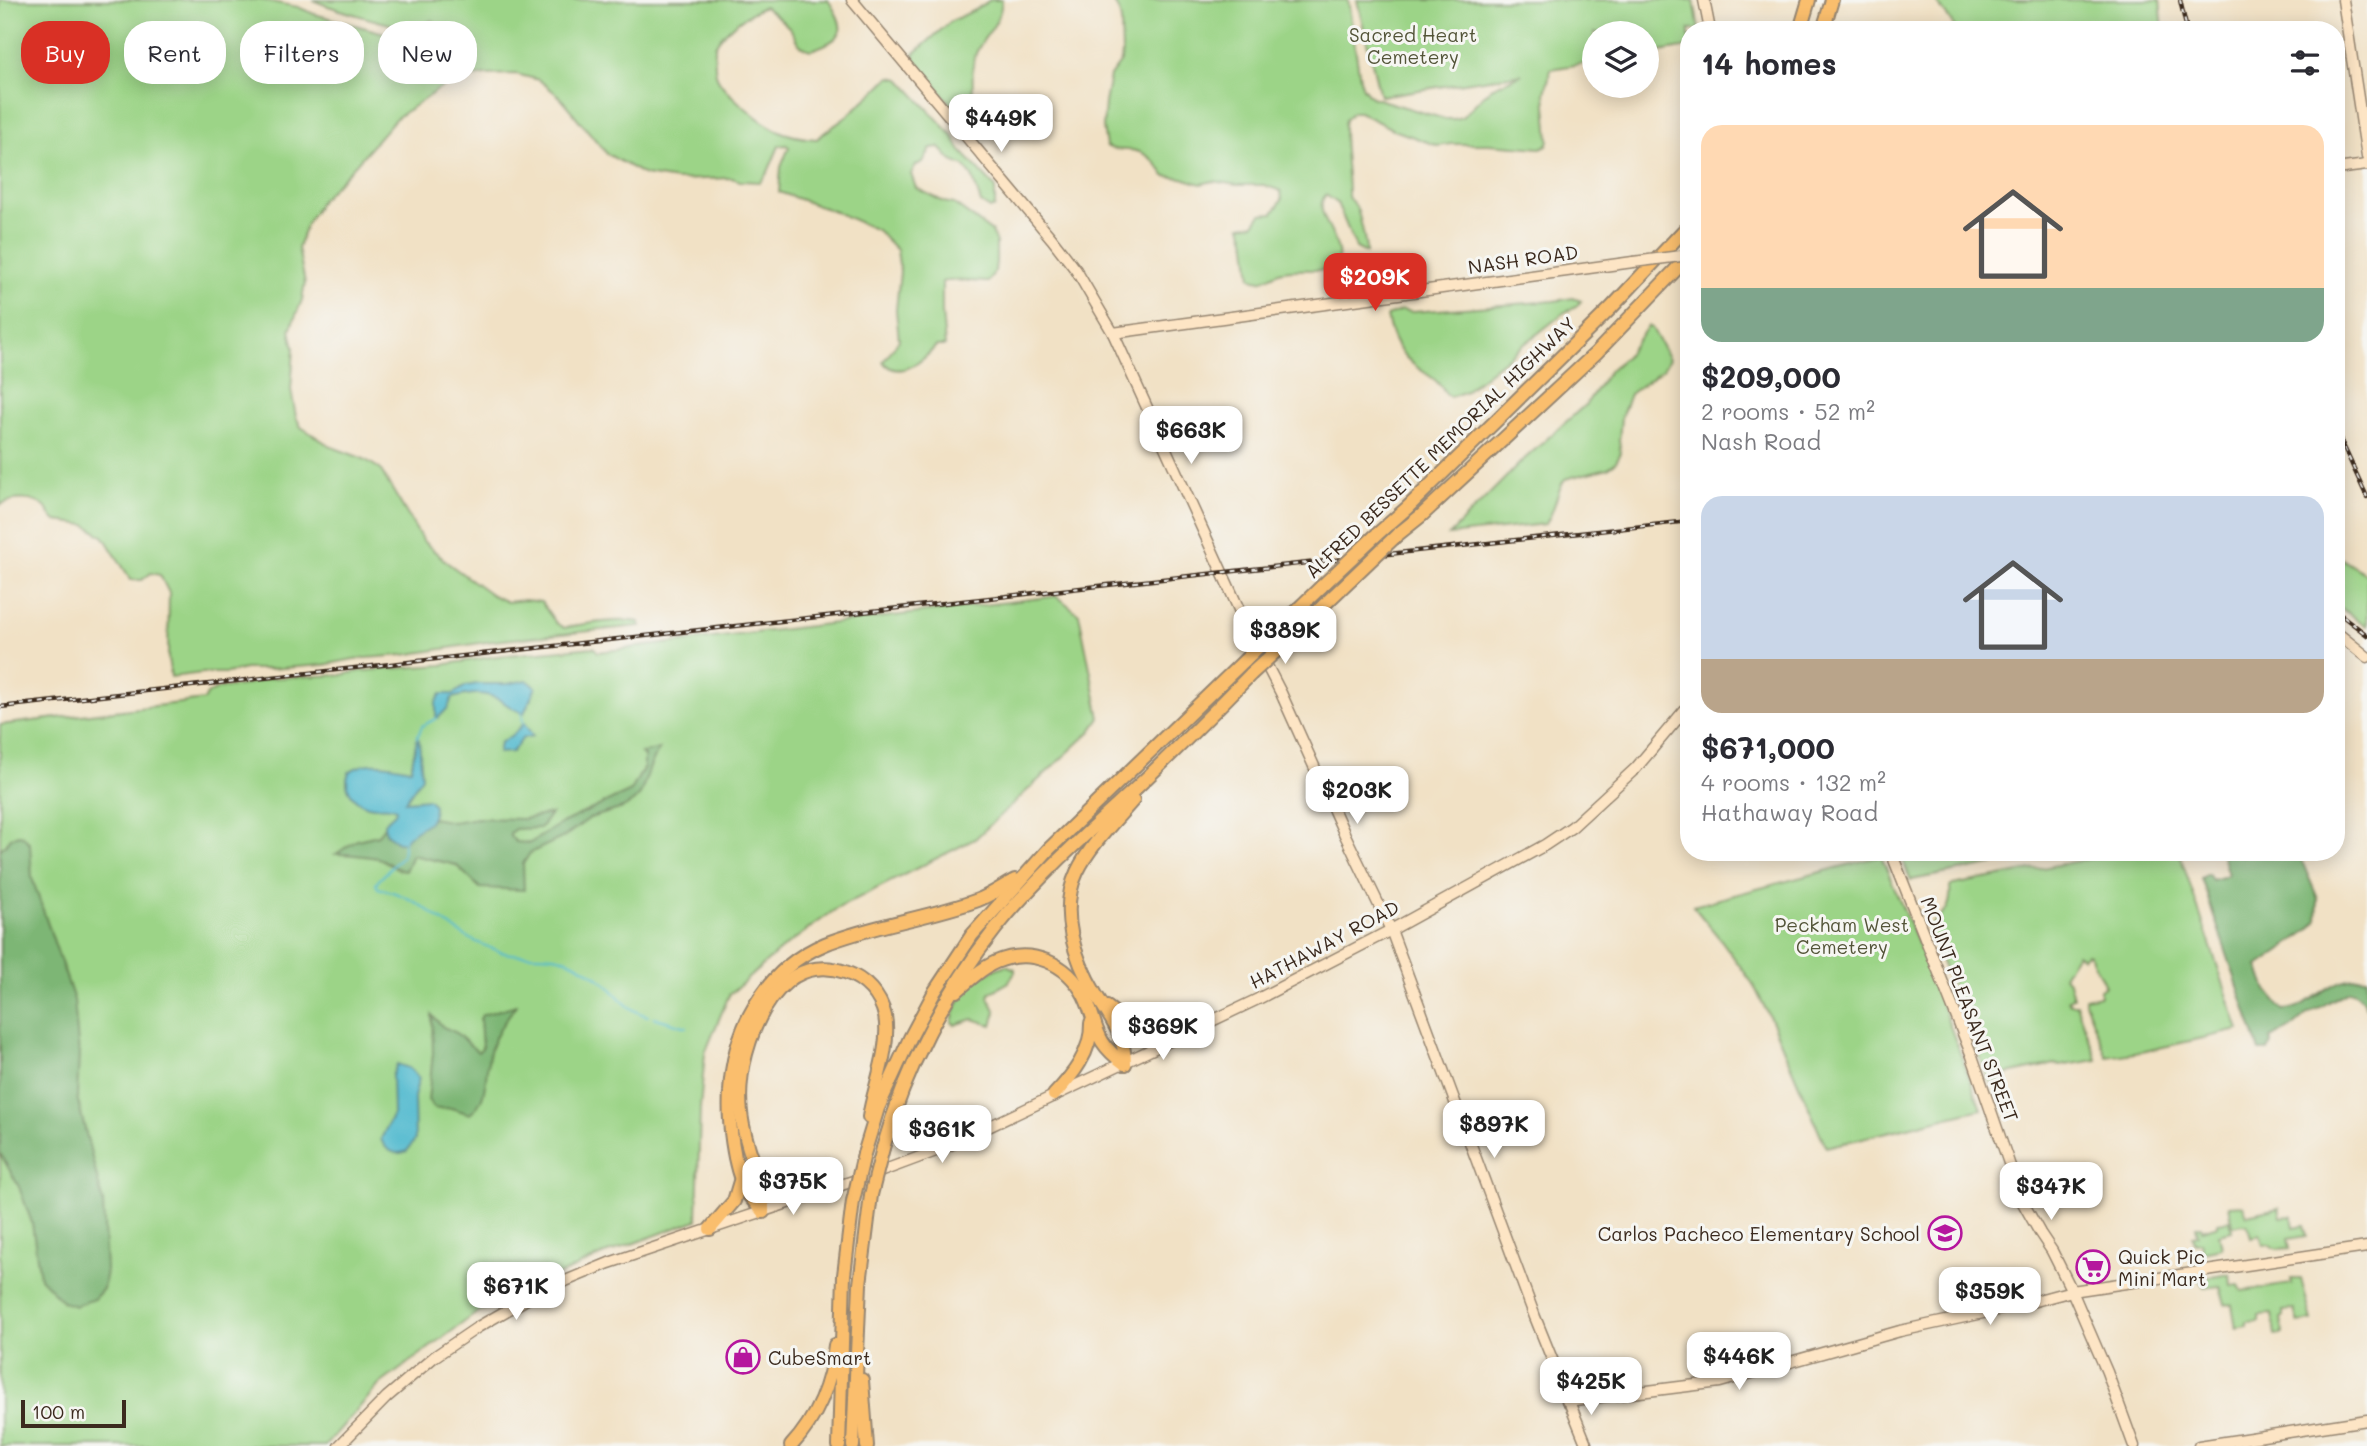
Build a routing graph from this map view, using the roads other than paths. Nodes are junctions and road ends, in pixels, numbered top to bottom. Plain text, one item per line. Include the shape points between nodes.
1 (852, 0) edge
2 (1704, 0) edge
3 (1810, 0) edge
4 (1832, 0) edge
5 (2343, 0) edge
6 (1708, 21) edge
7 (1803, 21) edge
8 (1826, 21) edge
9 (2367, 157) edge
10 (2367, 165) edge
11 (2345, 168) edge
12 (1680, 235) edge
13 (1680, 257) edge
14 (1680, 265) edge
15 (1113, 333) junction
16 (2345, 639) edge
17 (2367, 657) edge
18 (1680, 716) edge
19 (1172, 754) junction
20 (1895, 861) edge
21 (1024, 874) junction
22 (1391, 930) junction
23 (1096, 994) junction
24 (948, 998) junction
25 (1090, 1012) junction
26 (1188, 1033) junction
27 (1125, 1064) junction
28 (1054, 1095) junction
29 (865, 1151) junction
30 (753, 1160) junction
31 (741, 1177) junction
32 (814, 1194) junction
33 (762, 1212) junction
34 (709, 1229) junction
35 (2367, 1247) edge
36 (844, 1275) junction
37 (859, 1289) junction
38 (2072, 1291) junction
39 (1567, 1401) junction
40 (2367, 1420) edge
41 (340, 1446) edge
42 (791, 1446) edge
43 (839, 1446) edge
44 (853, 1446) edge
45 (867, 1446) edge
46 (1587, 1446) edge
47 (2134, 1446) edge
48 (2199, 1446) edge

1 - 15 main road via 1076,270
2 - 6 main road
3 - 7 highway
4 - 8 highway
5 - 9 main road
10 - 11 main road
12 - 21 highway, ALFRED BESSETTE MEMORIAL HIGHWAY, bridge via 1417,498
13 - 15 main road, NASH ROAD, bridge
14 - 19 highway, ALFRED BESSETTE MEMORIAL HIGHWAY, bridge via 1591,358 1397,535
15 - 22 main road
16 - 17 main road
18 - 22 main road, HATHAWAY ROAD via 1626,779 1572,827
19 - 23 highway via 1096,843 1074,879 1072,939
19 - 24 highway, ALFRED BESSETTE MEMORIAL HIGHWAY via 1024,895
20 - 38 main road, MOUNT PLEASANT STREET via 1975,1065 2022,1200
21 - 29 highway, ALFRED BESSETTE MEMORIAL HIGHWAY via 977,929 935,991 895,1069
21 - 31 highway via 977,900 826,944 798,958 771,982 748,1017 733,1067 730,1112
22 - 26 main road, HATHAWAY ROAD
22 - 39 main road
23 - 26 highway via 1109,1009 1138,1026
23 - 27 highway via 1121,1037
24 - 25 highway via 995,962 1034,957 1049,961 1072,978
24 - 37 highway, ALFRED BESSETTE MEMORIAL HIGHWAY, bridge via 905,1084 883,1148
25 - 27 highway via 1104,1045
25 - 28 highway via 1084,1055
26 - 27 main road, HATHAWAY ROAD
27 - 28 main road, HATHAWAY ROAD
28 - 32 main road, HATHAWAY ROAD via 944,1148
29 - 30 highway via 885,1016 877,997 858,978 843,971 815,969 788,981 754,1028 740,1091 742,1123
29 - 36 highway, ALFRED BESSETTE MEMORIAL HIGHWAY, bridge
30 - 32 highway via 780,1183
30 - 33 highway via 763,1196
31 - 33 highway
31 - 34 highway via 734,1201
32 - 33 main road, HATHAWAY ROAD
33 - 34 main road, HATHAWAY ROAD
34 - 41 main road, HATHAWAY ROAD via 585,1272 488,1320 394,1389
35 - 38 main road
36 - 42 highway via 828,1381 813,1416
36 - 43 highway, ALFRED BESSETTE MEMORIAL HIGHWAY
37 - 44 highway, ALFRED BESSETTE MEMORIAL HIGHWAY
37 - 45 highway
38 - 39 main road via 1900,1331 1720,1382
38 - 47 main road, MOUNT PLEASANT STREET
39 - 46 main road
40 - 48 main road

